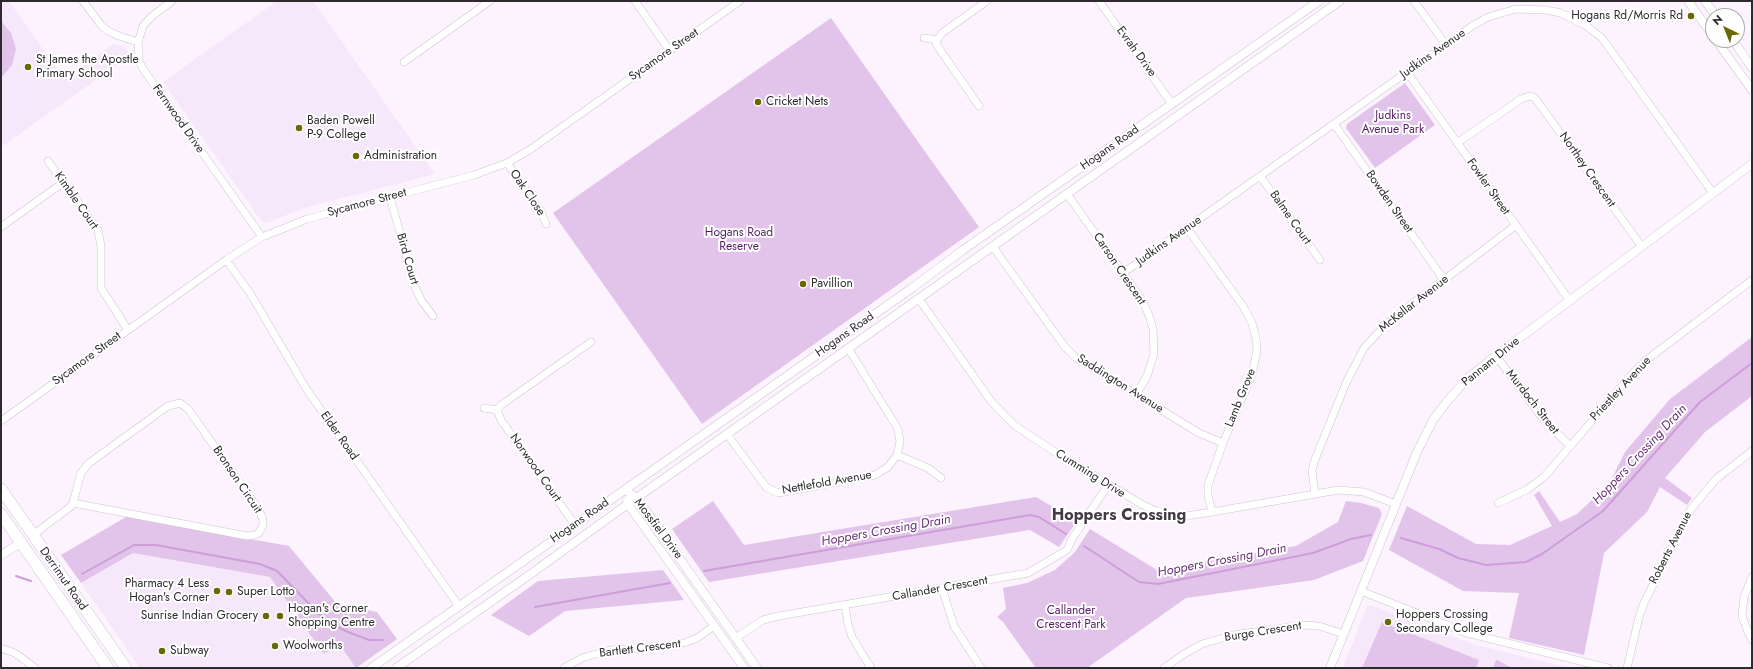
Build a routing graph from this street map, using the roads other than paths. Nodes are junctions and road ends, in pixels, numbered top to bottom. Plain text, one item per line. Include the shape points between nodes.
1 (83, 1) edge
2 (172, 1) edge
3 (490, 1) edge
4 (635, 1) edge
5 (740, 1) edge
6 (987, 1) edge
7 (1319, 1) edge
8 (1340, 1) edge
9 (1414, 1) edge
10 (1688, 1) edge
11 (1103, 2) edge
12 (1705, 25) edge
13 (924, 38) dead end
14 (937, 40) junction
15 (138, 42) junction
16 (1446, 45) junction
17 (1722, 48) edge
18 (1738, 48) edge
19 (670, 51) junction
20 (404, 62) dead end
21 (1752, 68) edge
22 (1407, 72) junction
23 (1532, 87) dead end
24 (1752, 90) edge
25 (1530, 96) junction
26 (1172, 104) junction
27 (978, 106) dead end
28 (1180, 114) junction
29 (1334, 124) junction
30 (1457, 143) junction
31 (48, 161) dead end
32 (507, 163) junction
33 (1752, 164) edge
34 (1260, 176) junction
35 (64, 182) junction
36 (1713, 193) junction
37 (1067, 194) junction
38 (390, 197) junction
39 (546, 224) dead end
40 (1516, 226) junction
41 (1, 228) edge
42 (1187, 228) junction
43 (262, 237) junction
44 (993, 247) junction
45 (1642, 247) junction
46 (963, 250) junction
47 (975, 259) junction
48 (226, 260) junction
49 (1320, 260) dead end
50 (1123, 273) junction
51 (1444, 280) junction
52 (1752, 280) edge
53 (912, 288) junction
54 (919, 299) junction
55 (1570, 301) junction
56 (433, 316) dead end
57 (128, 330) junction
58 (591, 342) dead end
59 (848, 348) junction
60 (1496, 356) junction
61 (1136, 395) junction
62 (484, 408) dead end
63 (497, 410) junction
64 (1, 421) edge
65 (727, 434) junction
66 (1223, 443) junction
67 (1570, 446) junction
68 (1752, 451) edge
69 (897, 455) junction
70 (941, 478) dead end
71 (1108, 485) junction
72 (1, 489) edge
73 (625, 490) junction
74 (1315, 494) junction
75 (637, 498) junction
76 (73, 503) junction
77 (1498, 503) dead end
78 (628, 504) junction
79 (1396, 504) junction
80 (1212, 512) junction
81 (1, 514) edge
82 (575, 525) junction
83 (33, 535) junction
84 (21, 543) junction
85 (1, 555) edge
86 (1752, 577) edge
87 (942, 588) junction
88 (1361, 591) junction
89 (82, 605) junction
90 (845, 605) junction
91 (459, 606) junction
92 (70, 614) junction
93 (468, 617) junction
94 (723, 620) junction
95 (714, 626) junction
96 (1344, 634) junction
97 (736, 638) junction
98 (1752, 640) edge
99 (727, 644) junction
100 (1, 648) edge
101 (34, 668) edge
102 (108, 668) edge
103 (126, 668) edge
104 (371, 668) edge
105 (396, 668) edge
106 (564, 668) edge
107 (744, 668) edge
108 (757, 668) edge
109 (871, 668) edge
110 (981, 668) edge
111 (1164, 668) edge
112 (1330, 668) edge
113 (1608, 668) edge
114 (1627, 668) edge

1 - 15 street via 108,31
2 - 15 street, Fernwood Drive via 151,17 144,26
3 - 20 street
4 - 19 street
5 - 19 street, Sycamore Street
6 - 14 street via 948,28
7 - 26 street, Hogans Road
8 - 28 street, Hogans Road
9 - 16 street
10 - 12 street
11 - 26 street, Evrah Drive
13 - 14 street
14 - 27 street via 940,51
15 - 43 street, Fernwood Drive via 139,61 143,69
16 - 22 street, Judkins Avenue
16 - 36 street, Judkins Avenue via 1472,26 1503,12 1546,10 1573,18 1595,32 1608,45
17 - 24 street
18 - 21 street
19 - 32 street, Sycamore Street via 531,149
22 - 29 street, Judkins Avenue
22 - 30 street, Fowler Street
23 - 25 street
25 - 30 street via 1521,98
25 - 45 street, Northey Crescent via 1538,101
26 - 28 street
26 - 46 street, Hogans Road
28 - 37 street, Hogans Road
29 - 34 street, Judkins Avenue
29 - 51 street, Bowden Street
30 - 40 street, Fowler Street
31 - 35 street, Kimble Court
32 - 38 street, Sycamore Street via 474,175
32 - 39 street, Oak Close via 541,212
33 - 36 street, Pannam Drive
34 - 42 street, Judkins Avenue
34 - 49 street, Balme Court
35 - 41 street
35 - 57 street, Kimble Court via 100,236 101,288
36 - 45 street, Pannam Drive
37 - 44 street, Hogans Road
37 - 50 street, Carson Crescent
38 - 43 street, Sycamore Street via 307,219
38 - 56 street, Bird Court via 415,286 421,300
40 - 51 street, McKellar Avenue
40 - 55 street, Fowler Street
42 - 50 street, Judkins Avenue
42 - 66 street, Lamb Grove via 1243,306 1256,338 1252,375
43 - 48 street, Sycamore Street
44 - 47 street, Hogans Road
44 - 61 street, Saddington Avenue via 1075,357
45 - 55 street, Pannam Drive
46 - 47 street
46 - 53 street, Hogans Road
47 - 54 street, Hogans Road
48 - 57 street, Sycamore Street
48 - 91 street, Elder Road via 250,293 307,390
50 - 61 street, Carson Crescent via 1145,306 1153,329 1152,366
51 - 74 street, McKellar Avenue via 1387,323 1364,348 1346,383 1314,462 1312,472
52 - 67 street, Priestley Avenue via 1645,361
53 - 54 street
53 - 73 street, Hogans Road
54 - 59 street, Hogans Road
54 - 71 street, Cumming Drive via 1002,414 1027,435
55 - 60 street, Pannam Drive
57 - 64 street, Sycamore Street
58 - 63 street
59 - 65 street, Hogans Road
59 - 69 street via 898,429 900,442
60 - 67 street, Murdoch Street via 1544,420
60 - 79 street, Pannam Drive via 1469,377 1433,420
61 - 66 street, Saddington Avenue via 1198,433
62 - 63 street
63 - 82 street, Norwood Court via 501,420
65 - 69 street, Nettlefold Avenue via 766,487 778,492 875,475 888,467
65 - 75 street, Hogans Road
66 - 80 street, Lamb Grove via 1208,485
67 - 77 street, Priestley Avenue via 1553,468 1534,485
68 - 114 street, Roberts Avenue via 1716,479 1691,509 1644,603
69 - 70 street via 928,468
71 - 80 street, Cumming Drive via 1143,506 1171,515 1186,516
71 - 87 street, Callander Crescent via 1067,550 1052,561 1028,573
72 - 83 highway, Derrimut Road
73 - 75 street, Mossfiel Drive
73 - 78 street, Mossfiel Drive
73 - 82 street, Hogans Road
74 - 79 street, Cumming Drive via 1338,490 1364,492
74 - 80 street, Cumming Drive
75 - 78 street, Hogans Road
75 - 94 street, Mossfiel Drive
76 - 76 street, Bronson Circuit via 247,536 258,533 263,525 259,510 188,409 180,403 168,406 84,468 79,477
76 - 83 street via 68,510
78 - 93 street, Hogans Road
78 - 95 street, Mossfiel Drive
79 - 88 street, Pannam Drive
81 - 84 highway, Derrimut Road
82 - 91 street, Hogans Road
83 - 84 highway
83 - 89 highway, Derrimut Road
84 - 85 street
84 - 92 highway, Derrimut Road
86 - 98 street via 1744,598 1742,616
87 - 90 street, Callander Crescent
87 - 110 street via 954,626
88 - 96 street, Pannam Drive
88 - 113 street via 1467,633
89 - 92 highway
89 - 103 highway, Derrimut Road
90 - 97 street, Callander Crescent via 763,620
90 - 109 street via 852,637
91 - 93 street
91 - 104 street, Hogans Road
92 - 102 highway, Derrimut Road
93 - 105 street, Hogans Road
94 - 95 street
94 - 97 street, Mossfiel Drive
95 - 99 street, Mossfiel Drive
95 - 106 street, Bartlett Crescent via 697,638 673,646 610,650 582,658
96 - 111 street, Burge Crescent via 1319,626 1305,625 1233,635 1202,644
96 - 112 street, Pannam Drive
97 - 99 street
97 - 108 street, Mossfiel Drive
99 - 107 street, Mossfiel Drive
100 - 101 street via 15,652

